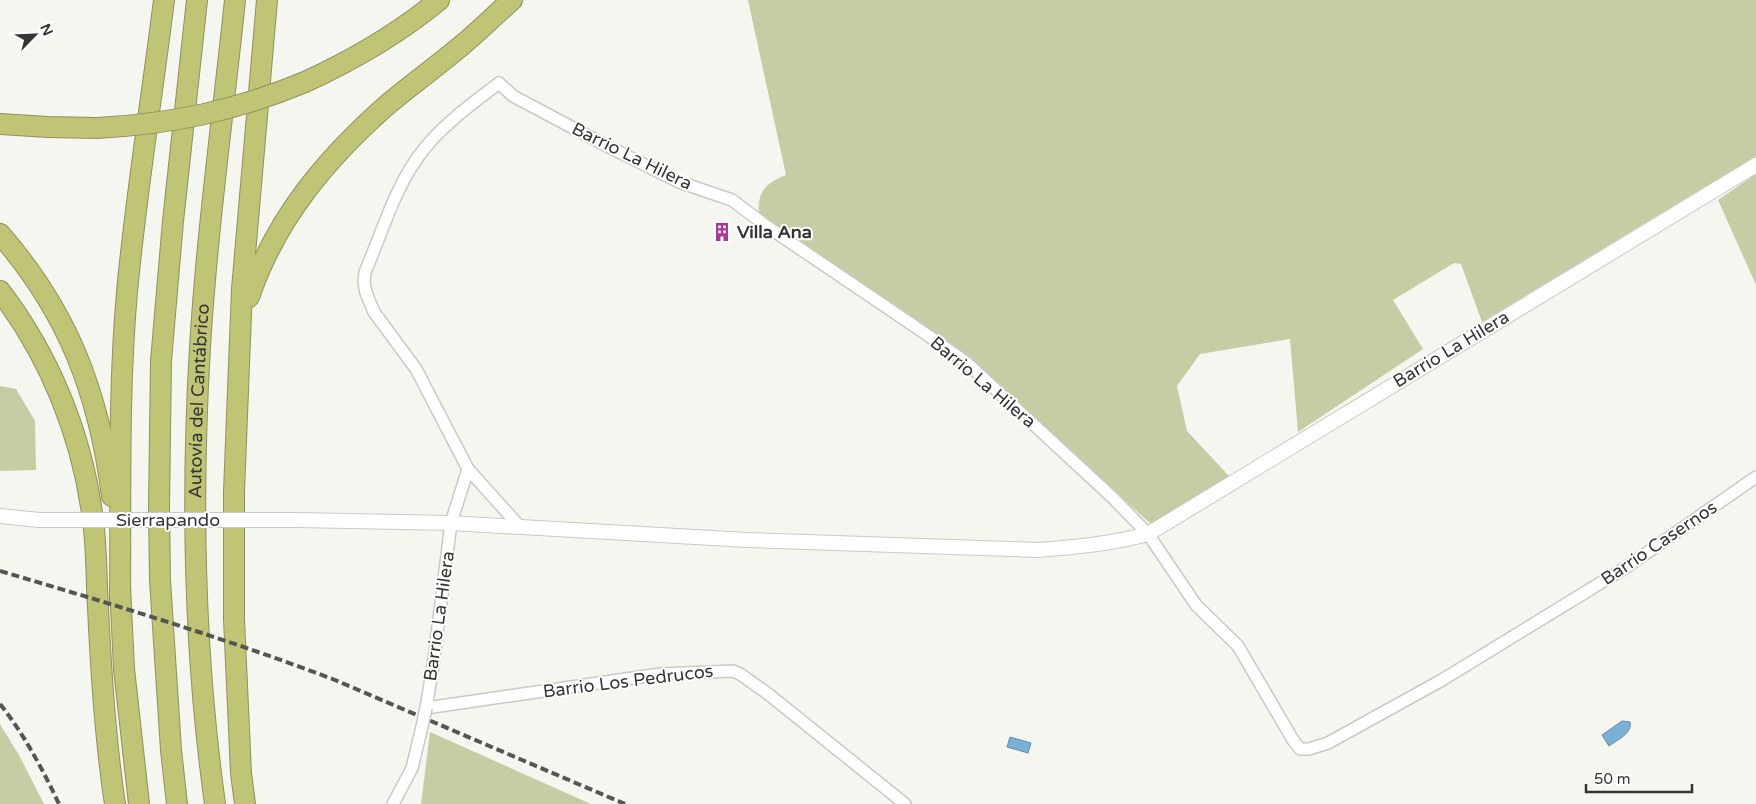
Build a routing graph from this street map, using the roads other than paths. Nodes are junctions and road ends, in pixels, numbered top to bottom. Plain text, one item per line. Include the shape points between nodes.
1 (164, 0) edge
2 (196, 0) edge
3 (235, 0) edge
4 (267, 0) edge
5 (439, 0) edge
6 (512, 0) edge
7 (0, 124) edge
8 (1756, 165) edge
9 (0, 234) edge
10 (0, 291) edge
11 (238, 368) junction
12 (468, 469) junction
13 (1756, 477) edge
14 (0, 516) edge
15 (297, 520) joint
16 (451, 524) junction
17 (521, 528) junction
18 (1148, 534) junction
19 (120, 598) junction
20 (1560, 607) joint
21 (426, 708) junction
22 (115, 804) edge
23 (140, 804) edge
24 (177, 804) edge
25 (215, 804) edge
26 (245, 804) edge
27 (393, 804) edge
28 (905, 804) edge

1 - 19 highway via 127,293 122,387
2 - 24 highway via 161,370 160,580
3 - 25 highway, Autovía del Cantábrico via 203,311 197,419 196,575
4 - 11 highway
5 - 7 highway, bridge via 379,44 342,64 268,97 215,113 97,128
6 - 11 highway via 363,127 321,171 293,207 258,271 249,296
8 - 18 street, Barrio La Hilera
9 - 19 highway via 51,302 74,346 89,388 110,485
10 - 22 highway via 43,356 57,386 84,468 92,514 107,755
11 - 26 highway via 234,619
12 - 16 street, Barrio La Hilera
12 - 17 street, Barrio La Hilera
12 - 18 street, Barrio La Hilera via 416,369 374,312 364,282 365,272 395,198 412,167 443,129 499,83 513,96 609,148 679,182 732,200 923,332 974,370
13 - 20 street, Barrio Casernos via 1625,568
14 - 15 street, Sierrapando, bridge via 39,520
15 - 16 street, Barrio La Hilera
16 - 17 street, Barrio La Hilera
16 - 21 street, Barrio La Hilera
17 - 18 street, Barrio La Hilera via 1038,550 1093,546
18 - 20 street, Barrio La Hilera via 1196,605 1238,646 1293,740 1300,748 1309,750 1328,743 1442,680
19 - 23 highway via 124,669
21 - 27 street, Barrio La Hilera, bridge via 412,768
21 - 28 street, Barrio Los Pedrucos via 660,674 733,671 767,693

